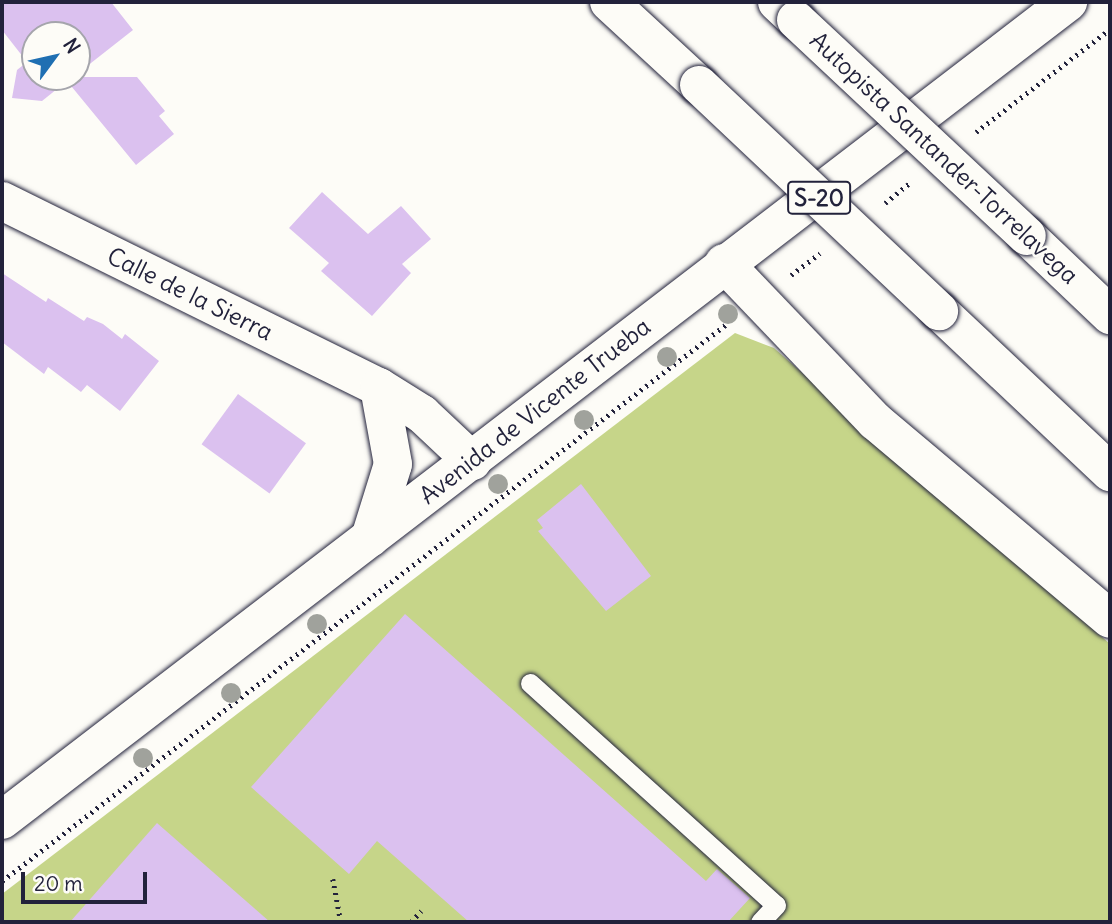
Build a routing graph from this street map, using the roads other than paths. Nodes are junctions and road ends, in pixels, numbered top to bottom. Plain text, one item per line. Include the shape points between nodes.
1 (609, 2) edge
2 (1068, 2) edge
3 (787, 11) edge
4 (2, 201) edge
5 (724, 263) junction
6 (1110, 315) edge
7 (379, 387) junction
8 (472, 461) junction
9 (1110, 472) edge
10 (370, 538) junction
11 (1110, 619) edge
12 (530, 683) dead end
13 (2, 820) edge
14 (760, 922) edge

1 - 9 main road, S-20, bridge
2 - 5 main road, Avenida de Vicente Trueba
3 - 6 main road, Autopista Santander-Torrelavega, bridge
4 - 7 main road, Calle de la Sierra
5 - 8 main road, Avenida de Vicente Trueba
5 - 11 main road via 875,421
7 - 8 main road, Calle de la Sierra via 422,414
7 - 10 main road via 393,464
8 - 10 main road, Avenida de Vicente Trueba
10 - 13 main road, Avenida de Vicente Trueba
12 - 14 lane via 776,905

